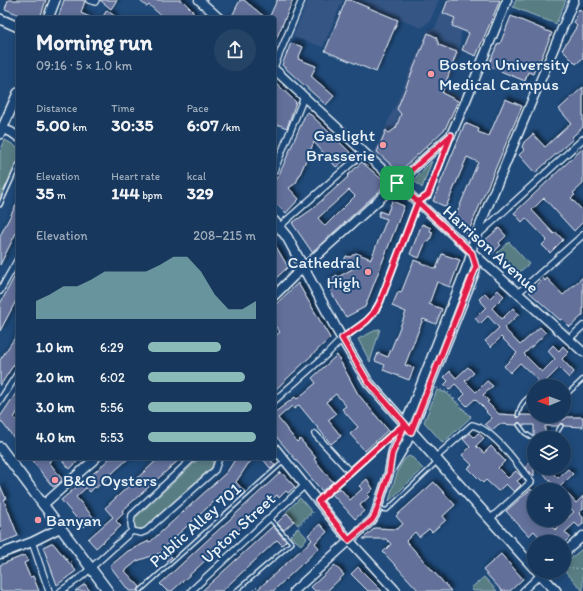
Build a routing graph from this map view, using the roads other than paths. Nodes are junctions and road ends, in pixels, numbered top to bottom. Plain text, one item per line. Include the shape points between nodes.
1 (55, 0) edge
2 (89, 0) edge
3 (96, 0) edge
4 (199, 0) edge
5 (302, 0) edge
6 (507, 0) edge
7 (574, 0) edge
8 (49, 16) edge
9 (217, 16) edge
10 (0, 19) edge
11 (16, 27) edge
12 (276, 63) edge
13 (276, 70) edge
14 (16, 97) edge
15 (304, 97) junction
16 (1, 130) edge
17 (16, 135) edge
18 (451, 135) junction
19 (583, 139) edge
20 (364, 152) junction
21 (276, 166) edge
22 (16, 169) edge
23 (397, 183) junction
24 (418, 202) junction
25 (0, 205) edge
26 (276, 224) edge
27 (583, 235) edge
28 (476, 236) junction
29 (472, 253) junction
30 (16, 263) edge
31 (304, 268) junction
32 (0, 291) edge
33 (518, 293) junction
34 (276, 294) edge
35 (583, 326) edge
36 (342, 338) junction
37 (569, 339) junction
38 (583, 352) edge
39 (16, 376) edge
40 (583, 379) edge
41 (571, 390) edge
42 (276, 399) edge
43 (527, 399) edge
44 (0, 401) edge
45 (518, 415) dead end
46 (519, 425) dead end
47 (561, 426) dead end
48 (408, 428) junction
49 (558, 431) edge
50 (315, 434) dead end
51 (527, 434) edge
52 (0, 447) edge
53 (276, 450) edge
54 (15, 460) edge
55 (94, 460) edge
56 (192, 460) edge
57 (218, 460) edge
58 (284, 460) junction
59 (436, 460) junction
60 (350, 472) junction
61 (305, 485) junction
62 (318, 501) junction
63 (43, 505) junction
64 (377, 509) junction
65 (269, 518) junction
66 (490, 519) junction
67 (60, 528) junction
68 (132, 531) junction
69 (583, 536) edge
70 (349, 540) junction
71 (32, 542) junction
72 (571, 547) edge
73 (0, 554) edge
74 (527, 560) edge
75 (91, 568) junction
76 (535, 579) edge
77 (546, 579) edge
78 (49, 591) edge
79 (61, 591) edge
80 (108, 591) edge
81 (140, 591) edge
82 (191, 591) edge
83 (236, 591) edge
84 (294, 591) edge
85 (396, 591) edge
86 (523, 591) edge
87 (556, 591) edge

1 - 8 main road
2 - 3 street
4 - 9 main road
5 - 12 street
6 - 18 main road
7 - 28 main road
10 - 11 main road
13 - 15 main road, Harrison Avenue
14 - 16 main road
15 - 20 main road, Harrison Avenue
15 - 21 street
16 - 17 main road
18 - 23 main road
18 - 24 street via 428,195
19 - 28 street
20 - 23 main road, Harrison Avenue
20 - 26 street
22 - 25 lane
23 - 24 main road, Harrison Avenue
23 - 31 main road
24 - 29 main road, Harrison Avenue
24 - 36 street via 380,302 368,320
26 - 31 main road via 287,237
27 - 33 street
28 - 29 main road
29 - 33 main road, Harrison Avenue
29 - 48 main road
30 - 32 street
31 - 34 main road
31 - 36 main road
33 - 37 main road, Harrison Avenue
35 - 37 street
36 - 42 street
36 - 48 main road via 368,382
37 - 38 main road, Harrison Avenue
39 - 44 street
40 - 41 lane
43 - 45 lane via 522,403
46 - 51 lane
47 - 49 lane
48 - 59 main road
48 - 60 street via 390,436
48 - 64 main road via 392,454 389,473
50 - 60 street
52 - 54 main road
53 - 58 main road
54 - 63 main road
55 - 63 main road
56 - 68 street via 132,515
57 - 68 street via 216,470 146,531
58 - 61 main road
58 - 81 lane, Public Alley 701
59 - 64 lane via 387,510
59 - 66 main road
59 - 66 street via 472,425 480,426 503,447 531,482
60 - 62 street
61 - 62 main road
61 - 65 street, Upton Street
62 - 70 main road
63 - 67 main road
64 - 70 main road via 372,520
65 - 82 street, Upton Street
65 - 83 lane via 292,543
66 - 74 main road
67 - 71 main road
67 - 75 main road
68 - 75 street
69 - 72 main road
70 - 84 main road
70 - 85 main road
71 - 73 main road
71 - 78 street
75 - 79 street
75 - 80 main road
76 - 86 street
77 - 87 main road

